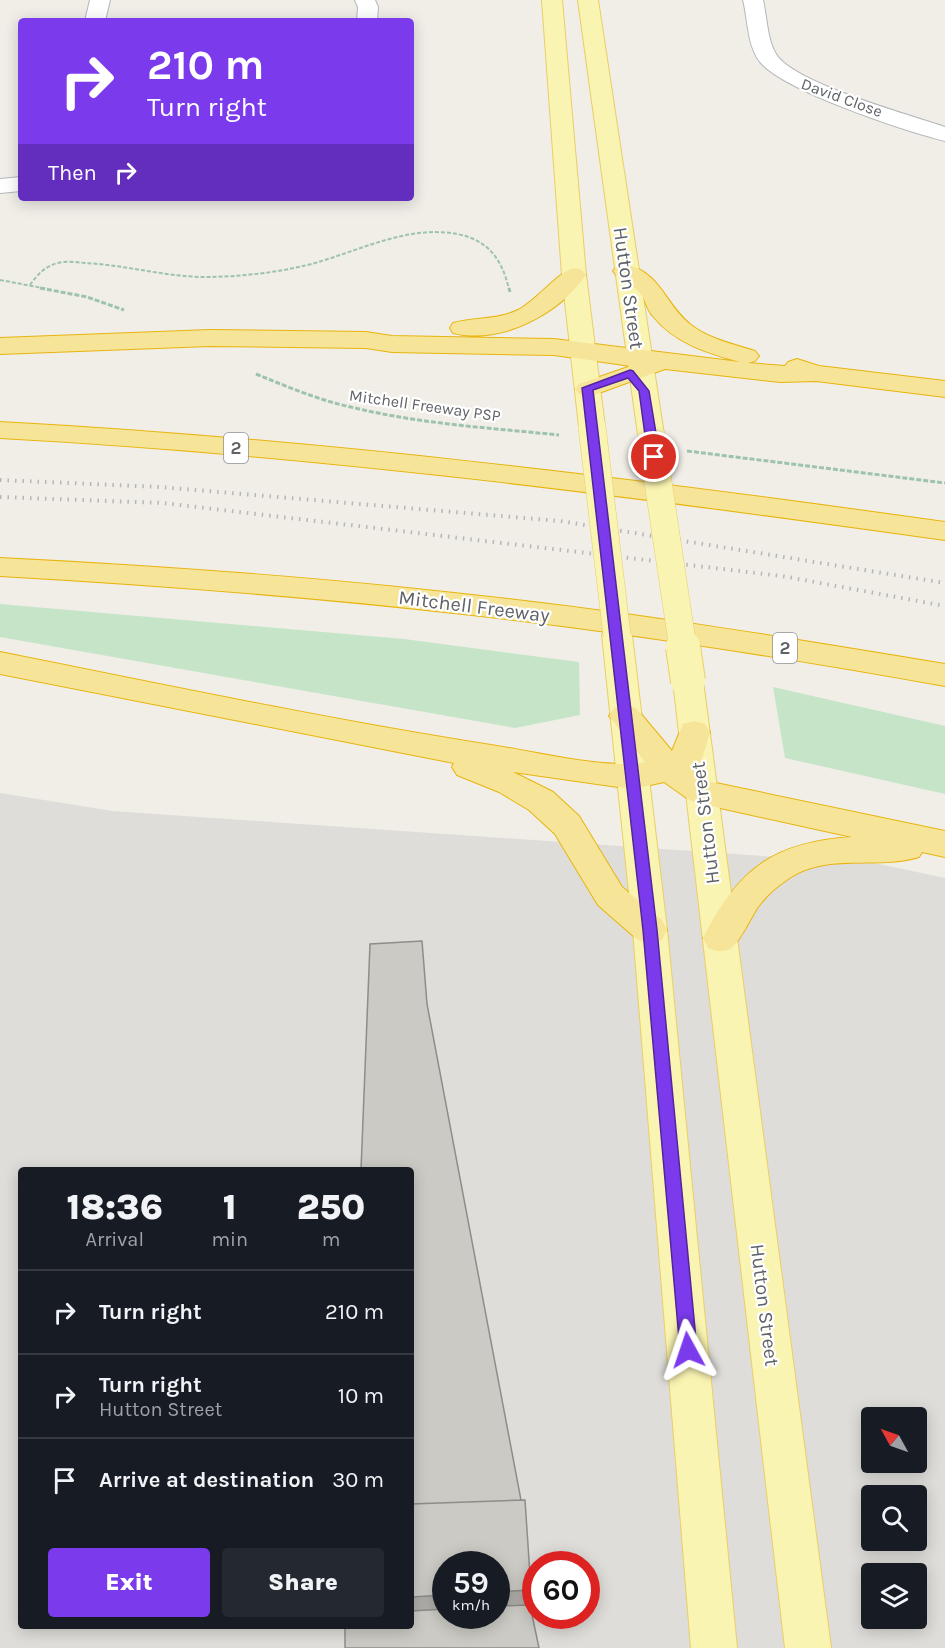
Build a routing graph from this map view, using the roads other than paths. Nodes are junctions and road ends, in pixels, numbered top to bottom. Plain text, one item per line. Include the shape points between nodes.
1 (100, 0) edge
2 (365, 0) edge
3 (552, 0) edge
4 (588, 0) edge
5 (753, 0) edge
6 (96, 18) edge
7 (367, 18) edge
8 (945, 134) edge
9 (18, 184) edge
10 (0, 186) edge
11 (625, 271) junction
12 (574, 274) junction
13 (366, 340) junction
14 (0, 346) edge
15 (584, 352) junction
16 (638, 373) junction
17 (816, 373) junction
18 (588, 388) junction
19 (945, 389) edge
20 (0, 429) edge
21 (945, 531) edge
22 (0, 567) edge
23 (0, 663) edge
24 (945, 675) edge
25 (625, 716) junction
26 (694, 732) junction
27 (416, 745) junction
28 (669, 769) junction
29 (632, 782) junction
30 (702, 795) junction
31 (945, 845) edge
32 (650, 930) junction
33 (720, 938) junction
34 (714, 1648) edge
35 (808, 1648) edge

1 - 6 street
2 - 7 street
3 - 12 main road
4 - 11 main road, Hutton Street
5 - 8 street, David Close via 768,59 776,69 811,87
9 - 10 street
11 - 16 main road, Hutton Street
11 - 17 highway via 650,288 668,318 706,344
12 - 13 highway via 555,297 535,312 509,322 483,327 394,330
12 - 15 main road
13 - 14 highway via 210,338
13 - 15 highway via 392,344 554,347
15 - 16 highway
15 - 18 main road
16 - 17 highway via 671,363 780,374
16 - 18 highway
16 - 26 main road, Hutton Street, bridge via 651,435
17 - 19 highway
18 - 25 main road, bridge
20 - 21 highway, 2 via 113,436 483,472
22 - 24 highway, Mitchell Freeway / 2 via 99,571 386,596 625,624
23 - 27 highway
25 - 28 highway
25 - 29 main road
26 - 28 highway via 686,759
26 - 30 main road, Hutton Street
27 - 29 highway
27 - 32 highway via 542,801 567,825 610,896
28 - 29 highway
28 - 30 highway
29 - 30 highway
29 - 32 main road
30 - 31 highway via 739,798
30 - 33 main road, Hutton Street
31 - 33 highway via 819,851 786,863 762,880
32 - 34 main road
33 - 35 main road, Hutton Street

